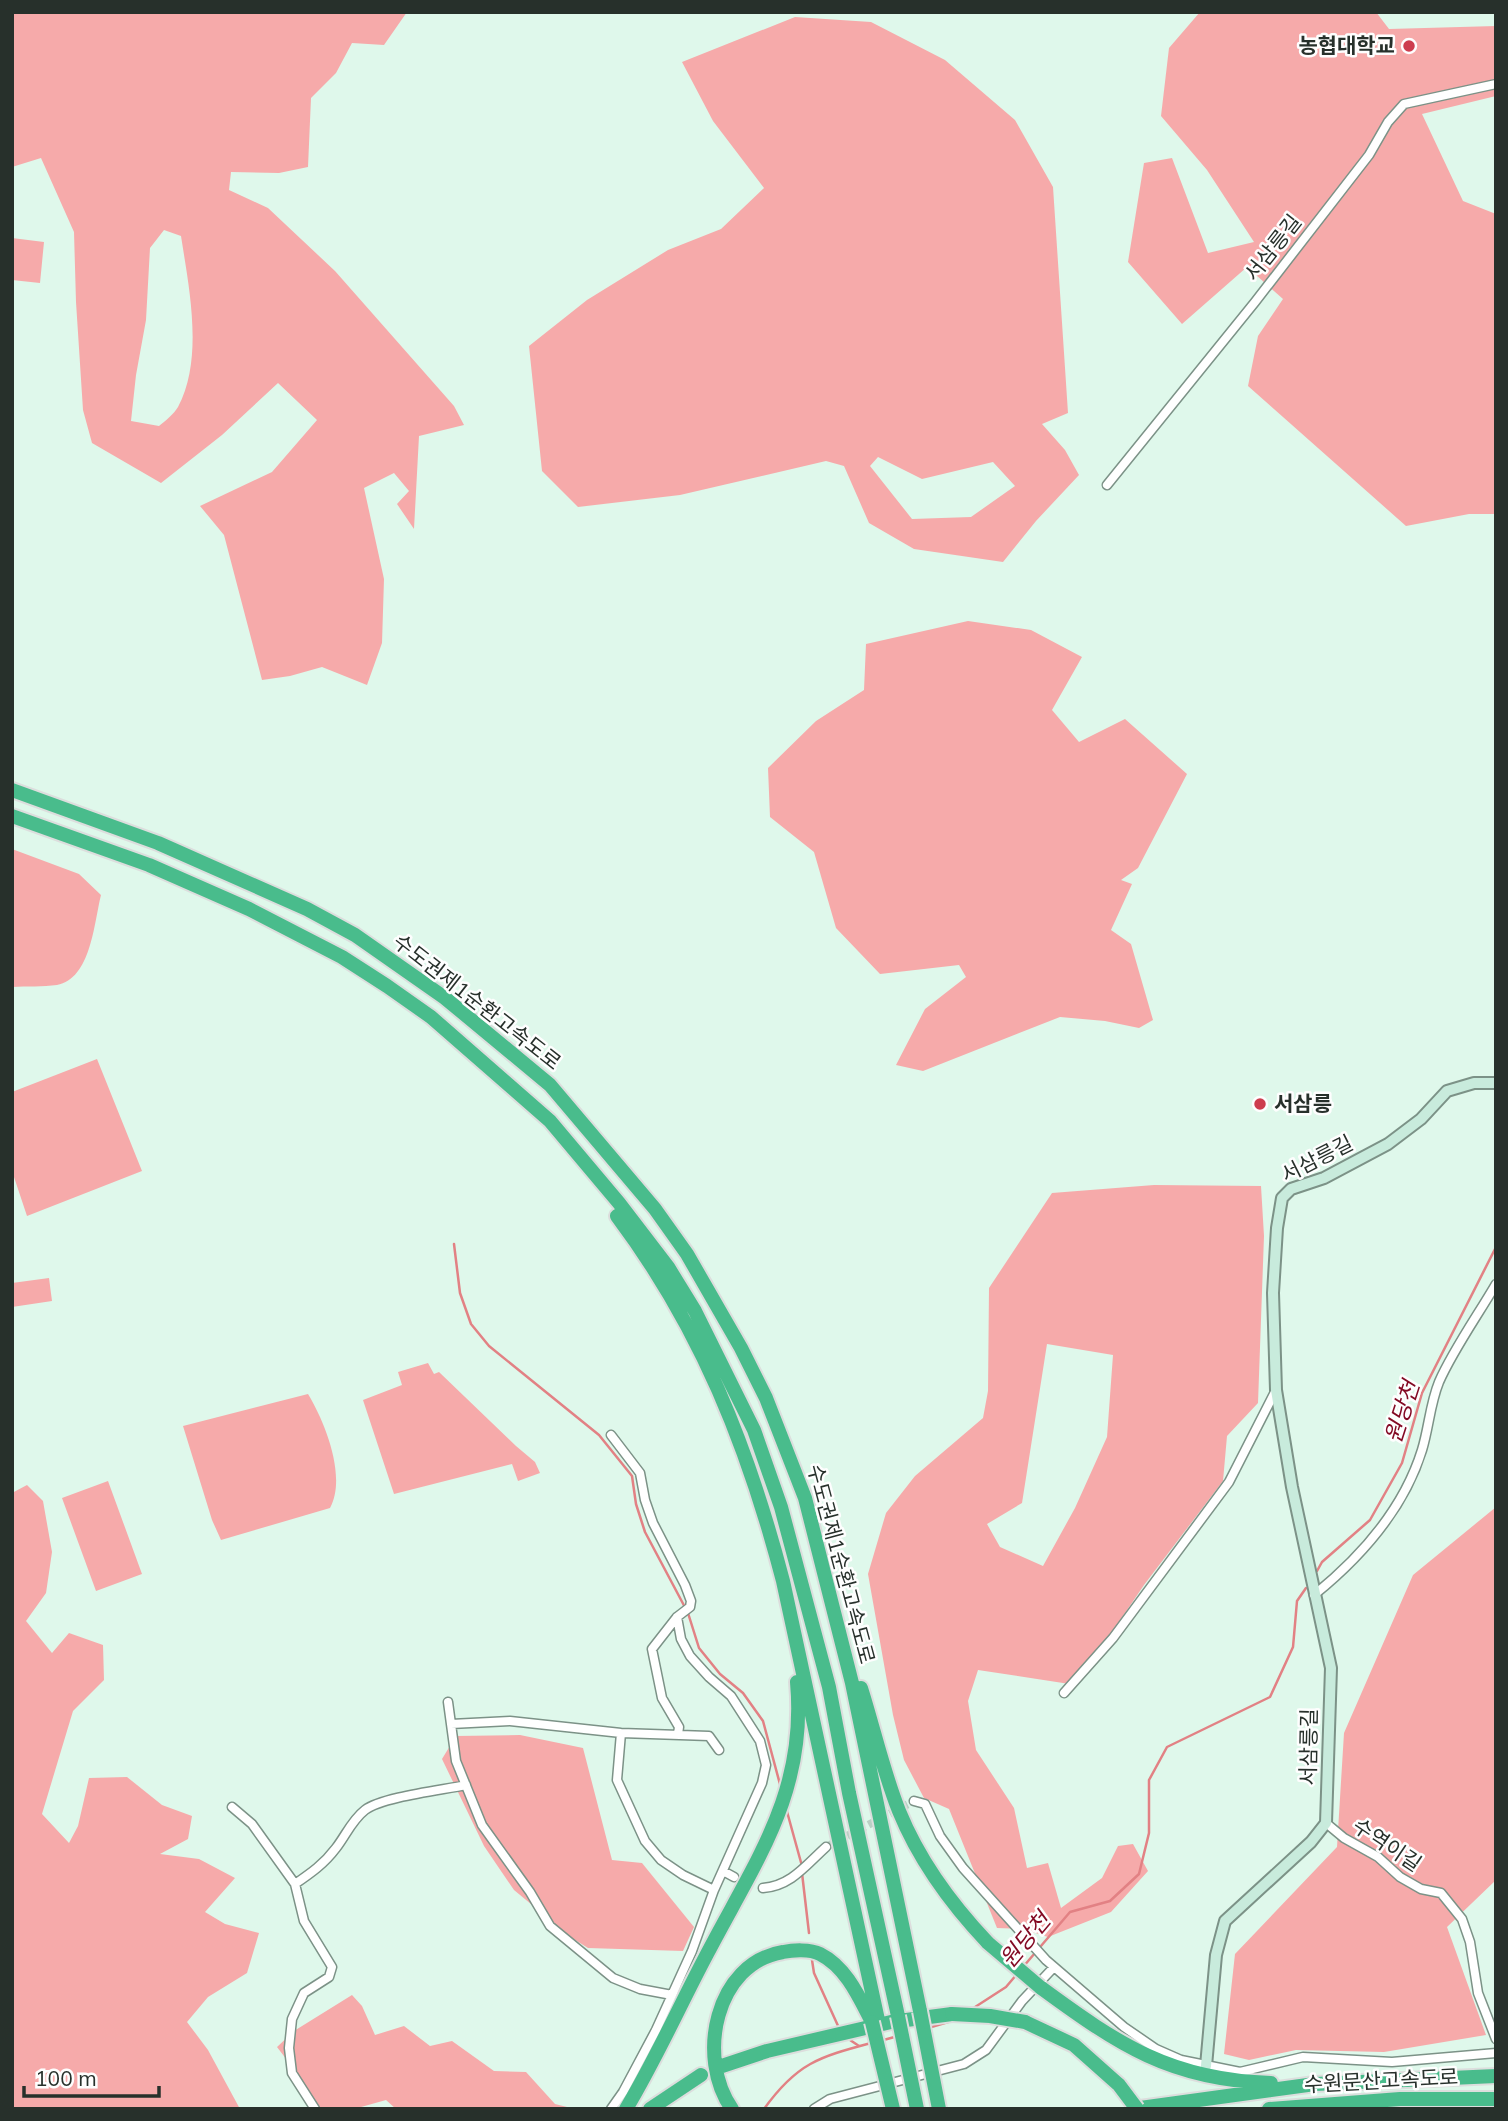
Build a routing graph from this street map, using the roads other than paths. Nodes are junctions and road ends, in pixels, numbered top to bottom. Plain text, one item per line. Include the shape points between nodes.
1 (1496, 84) edge
2 (1107, 485) dead end
3 (12, 790) edge
4 (12, 816) edge
5 (1496, 1083) edge
6 (531, 1104) junction
7 (1496, 1284) edge
8 (1276, 1390) junction
9 (611, 1435) dead end
10 (775, 1551) junction
11 (819, 1552) junction
12 (1314, 1595) junction
13 (678, 1616) junction
14 (1064, 1693) dead end
15 (448, 1702) dead end
16 (451, 1724) junction
17 (621, 1733) junction
18 (678, 1734) junction
19 (719, 1750) dead end
20 (466, 1785) junction
21 (914, 1801) dead end
22 (232, 1807) dead end
23 (1326, 1823) junction
24 (826, 1847) tunnel mouth
25 (723, 1871) junction
26 (734, 1877) dead end
27 (295, 1884) junction
28 (763, 1888) dead end
29 (714, 1890) junction
30 (1054, 1967) junction
31 (672, 1995) junction
32 (875, 2021) junction
33 (1496, 2039) edge
34 (1496, 2053) edge
35 (722, 2066) dead end
36 (1206, 2066) junction
37 (701, 2075) dead end
38 (1496, 2077) edge
39 (1315, 2084) junction
40 (1496, 2099) edge
41 (315, 2109) edge
42 (611, 2109) edge
43 (626, 2109) edge
44 (650, 2109) edge
45 (732, 2109) edge
46 (814, 2109) edge
47 (893, 2109) edge
48 (918, 2109) edge
49 (939, 2109) edge
50 (1135, 2109) edge
51 (1269, 2109) edge

1 - 2 street, 서삼릉길 via 1404,104 1264,292
3 - 11 highway, 수도권제1순환고속도로 via 158,843 355,935 444,998 550,1086 656,1209 715,1301 766,1398 805,1498
4 - 6 highway, 수도권제1순환고속도로 via 149,865 342,957 431,1017
5 - 8 street, 서삼릉길 via 1474,1083 1447,1091 1388,1144 1324,1178 1291,1189 1282,1198 1273,1293
6 - 10 highway via 626,1227 684,1316 732,1423
6 - 48 highway, 수도권제1순환고속도로, bridge via 586,1162 668,1267 754,1430 781,1507 829,1687
7 - 12 street via 1439,1381 1422,1451 1394,1510 1338,1575
8 - 12 street, 서삼릉길
8 - 14 street, 서삼릉길 via 1230,1482 1113,1638
9 - 13 street via 640,1473 649,1512 691,1601
10 - 32 highway
10 - 43 highway via 796,1670 799,1716 789,1789
11 - 39 highway, bridge via 900,1812 941,1886 988,1943 1040,1987 1111,2036 1166,2065 1221,2080
11 - 49 highway, 수도권제1순환고속도로, bridge via 852,1682
12 - 23 street, 서삼릉길 via 1331,1668
13 - 18 street via 652,1649 662,1698 679,1727
13 - 25 street via 681,1639 691,1656 731,1696 760,1741 766,1765
15 - 16 street
16 - 17 street via 510,1721
16 - 20 street via 456,1761
17 - 18 street
17 - 29 street via 617,1780 645,1841 661,1860
18 - 19 street via 709,1736
20 - 27 street via 367,1808 323,1865
20 - 31 street via 482,1825 550,1926 612,1978
21 - 30 street via 925,1804 962,1868
22 - 27 street via 252,1824
23 - 33 street, 수역이길 via 1400,1877 1421,1889 1441,1893 1462,1919 1478,1993
23 - 36 street via 1225,1921 1216,1955
24 - 28 street via 779,1887
25 - 26 street
25 - 29 street
27 - 41 street via 304,1921 332,1967 329,1977 304,1993 292,2019 292,2073
29 - 31 street
30 - 36 street via 1156,2049
30 - 46 street via 986,2050 964,2064 830,2099
31 - 42 street
32 - 45 highway via 836,1965 818,1953 792,1950 768,1954 732,1986 718,2011 715,2067 721,2093
32 - 47 highway, bridge
34 - 36 street via 1392,2062 1303,2057 1240,2072
35 - 50 highway, bridge via 754,2054 891,2022 952,2014 990,2016 1025,2022 1074,2045 1100,2065
37 - 44 highway
38 - 39 highway
39 - 50 highway
40 - 51 highway, 수원문산고속도로 via 1401,2099

